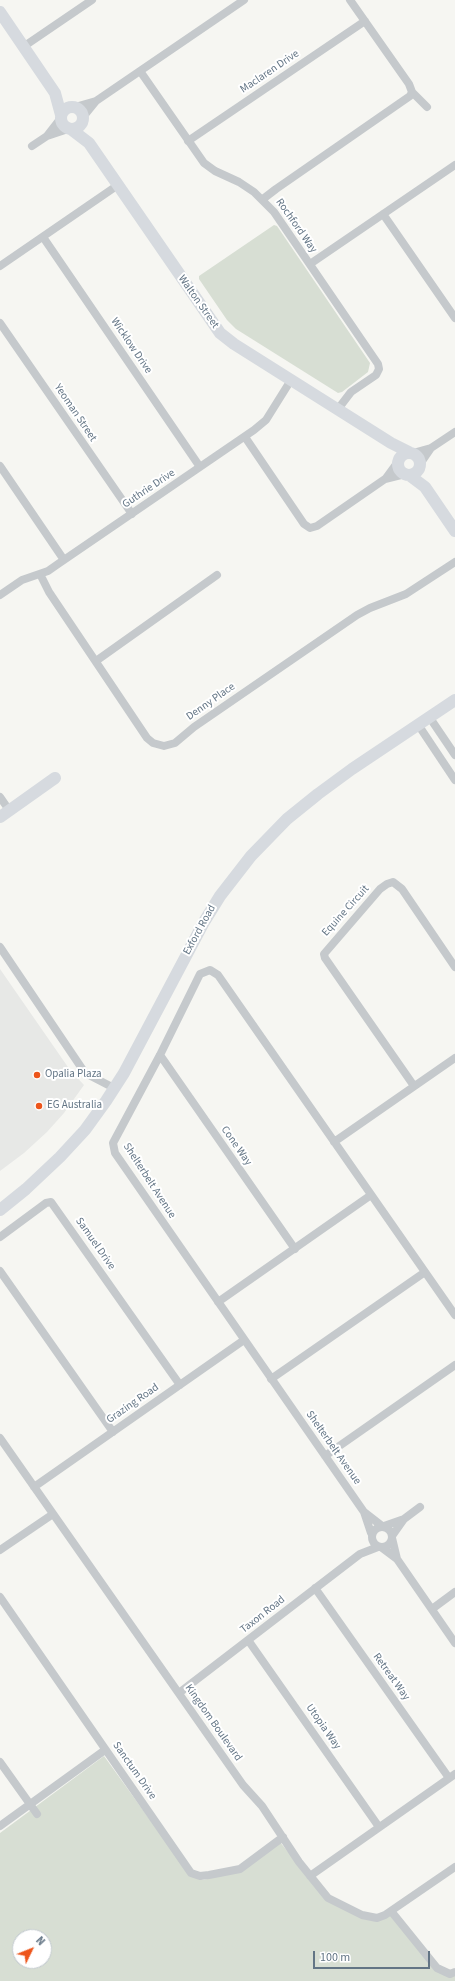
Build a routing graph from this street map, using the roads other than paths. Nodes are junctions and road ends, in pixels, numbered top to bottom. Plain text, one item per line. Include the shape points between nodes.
1 (92, 0) edge
2 (244, 0) edge
3 (350, 0) edge
4 (0, 12) edge
5 (365, 21) junction
6 (23, 47) junction
7 (140, 71) junction
8 (412, 92) junction
9 (55, 93) junction
10 (96, 101) junction
11 (73, 107) junction
12 (427, 108) dead end
13 (61, 116) junction
14 (83, 119) junction
15 (70, 129) junction
16 (47, 136) junction
17 (188, 141) junction
18 (89, 143) junction
19 (32, 146) dead end
20 (455, 165) edge
21 (118, 185) junction
22 (264, 200) junction
23 (383, 214) junction
24 (43, 237) junction
25 (310, 264) junction
26 (0, 266) edge
27 (455, 318) edge
28 (0, 323) edge
29 (291, 380) junction
30 (338, 409) junction
31 (455, 432) edge
32 (245, 437) junction
33 (391, 443) junction
34 (431, 448) junction
35 (411, 453) junction
36 (398, 462) junction
37 (0, 466) edge
38 (420, 466) junction
39 (200, 467) junction
40 (407, 475) junction
41 (385, 479) junction
42 (425, 486) junction
43 (132, 514) junction
44 (454, 527) edge
45 (64, 560) junction
46 (455, 562) edge
47 (40, 574) junction
48 (217, 575) dead end
49 (0, 595) edge
50 (96, 661) junction
51 (455, 700) edge
52 (430, 718) junction
53 (419, 726) junction
54 (455, 755) edge
55 (55, 778) dead end
56 (455, 780) edge
57 (0, 797) edge
58 (5, 813) edge
59 (0, 947) edge
60 (455, 967) edge
61 (160, 1056) junction
62 (455, 1058) edge
63 (414, 1086) junction
64 (114, 1088) junction
65 (334, 1142) junction
66 (372, 1195) junction
67 (0, 1210) edge
68 (0, 1236) edge
69 (295, 1248) junction
70 (0, 1270) edge
71 (425, 1272) junction
72 (218, 1302) junction
73 (455, 1315) edge
74 (244, 1340) junction
75 (455, 1365) edge
76 (271, 1379) junction
77 (180, 1385) junction
78 (112, 1432) junction
79 (0, 1438) edge
80 (325, 1456) junction
81 (34, 1487) junction
82 (420, 1507) dead end
83 (364, 1512) junction
84 (53, 1514) junction
85 (404, 1519) junction
86 (383, 1526) junction
87 (371, 1535) junction
88 (392, 1537) junction
89 (380, 1547) junction
90 (0, 1550) edge
91 (360, 1554) junction
92 (397, 1559) junction
93 (315, 1588) junction
94 (455, 1592) edge
95 (0, 1597) edge
96 (432, 1610) junction
97 (248, 1640) junction
98 (455, 1642) edge
99 (179, 1693) junction
100 (105, 1750) junction
101 (0, 1762) edge
102 (452, 1776) edge
103 (30, 1804) junction
104 (37, 1814) dead end
105 (0, 1826) edge
106 (379, 1827) junction
107 (283, 1837) junction
108 (455, 1868) edge
109 (310, 1876) junction
110 (391, 1911) junction
111 (455, 1972) edge

1 - 6 street
2 - 7 street
3 - 5 street
4 - 6 street
5 - 8 street
5 - 17 street, Maclaren Drive
6 - 9 street
7 - 10 street
7 - 17 street, Rochford Way
8 - 12 street
8 - 22 street via 408,99 276,189
9 - 11 street
9 - 13 street
10 - 11 street
10 - 14 street
11 - 13 street via 65,109
11 - 14 street via 81,111
13 - 15 street via 63,125
13 - 16 street
14 - 15 street via 78,128
14 - 18 street, Walton Street
15 - 16 street
15 - 18 street, Walton Street
16 - 19 street
17 - 22 street, Rochford Way via 209,168 243,184
18 - 21 street, Walton Street
20 - 23 street
21 - 24 street
21 - 29 street, Walton Street via 220,333
22 - 25 street, Rochford Way
23 - 25 street
23 - 27 street
24 - 26 street
24 - 39 street, Wicklow Drive
25 - 30 street, Rochford Way via 379,369 376,375 351,392
28 - 43 street, Yeoman Street
29 - 30 street, Walton Street
29 - 32 street, Guthrie Drive via 266,420
30 - 33 street, Walton Street
31 - 34 street
32 - 39 street, Guthrie Drive
32 - 41 street via 304,524 310,528 317,526
33 - 35 street, Walton Street
33 - 36 street
34 - 35 street
34 - 38 street
35 - 36 street via 402,454
35 - 38 street via 418,457
36 - 40 street via 400,470
36 - 41 street
37 - 45 street
38 - 40 street via 415,473
38 - 42 street
39 - 43 street, Guthrie Drive
40 - 41 street
40 - 42 street
42 - 44 street
43 - 45 street, Guthrie Drive
45 - 47 street, Guthrie Drive
46 - 50 street, Denny Place via 406,594 357,615 169,746 158,746 147,738
47 - 49 street, Guthrie Drive via 22,580
47 - 50 street, Denny Place via 49,592
48 - 50 street
51 - 52 street, Exford Road
52 - 53 street, Exford Road
52 - 54 street
53 - 56 street
53 - 64 street, Exford Road via 318,794 282,824 251,856 220,896 204,922
55 - 58 street
57 - 58 street
59 - 64 street via 84,1073
60 - 63 street, Equine Circuit via 402,889 393,882 380,889 324,954
61 - 65 street, Shelterbelt Avenue via 200,974 210,970 218,975
61 - 69 street, Cone Way
61 - 72 street, Shelterbelt Avenue via 112,1143 115,1153
62 - 63 street
63 - 65 street
64 - 67 street, Exford Road via 85,1130 60,1157
65 - 66 street
66 - 69 street
66 - 71 street
68 - 77 street, Samuel Drive via 51,1202
69 - 72 street
70 - 78 street
71 - 73 street
71 - 76 street
72 - 74 street, Shelterbelt Avenue
74 - 76 street, Shelterbelt Avenue
74 - 77 street, Grazing Road
75 - 80 street
76 - 80 street, Shelterbelt Avenue
77 - 78 street, Grazing Road
78 - 81 street, Grazing Road
79 - 81 street, Kingdom Boulevard
80 - 83 street, Shelterbelt Avenue
81 - 84 street, Kingdom Boulevard
82 - 85 street
83 - 86 street, Shelterbelt Avenue
83 - 87 street, Shelterbelt Avenue
84 - 90 street
84 - 99 street, Kingdom Boulevard
85 - 86 street
85 - 88 street
86 - 87 street via 375,1528
86 - 88 street via 390,1531
87 - 89 street via 373,1543
87 - 91 street
88 - 89 street via 389,1544
88 - 92 street
89 - 91 street
89 - 92 street
91 - 93 street, Taxon Road
92 - 96 street
93 - 97 street, Taxon Road
93 - 102 street, Retreat Way
94 - 96 street
95 - 100 street, Sanctum Drive
96 - 98 street
97 - 99 street, Taxon Road
97 - 106 street, Utopia Way
99 - 107 street, Kingdom Boulevard
100 - 103 street
100 - 107 street, Sanctum Drive via 184,1863 196,1875 240,1869
101 - 103 street
102 - 106 street
103 - 104 street
103 - 105 street
106 - 109 street
107 - 109 street, Kingdom Boulevard
108 - 110 street, Kingdom Boulevard
109 - 110 street, Kingdom Boulevard via 328,1898 362,1915 376,1918
110 - 111 street via 437,1968 450,1974

